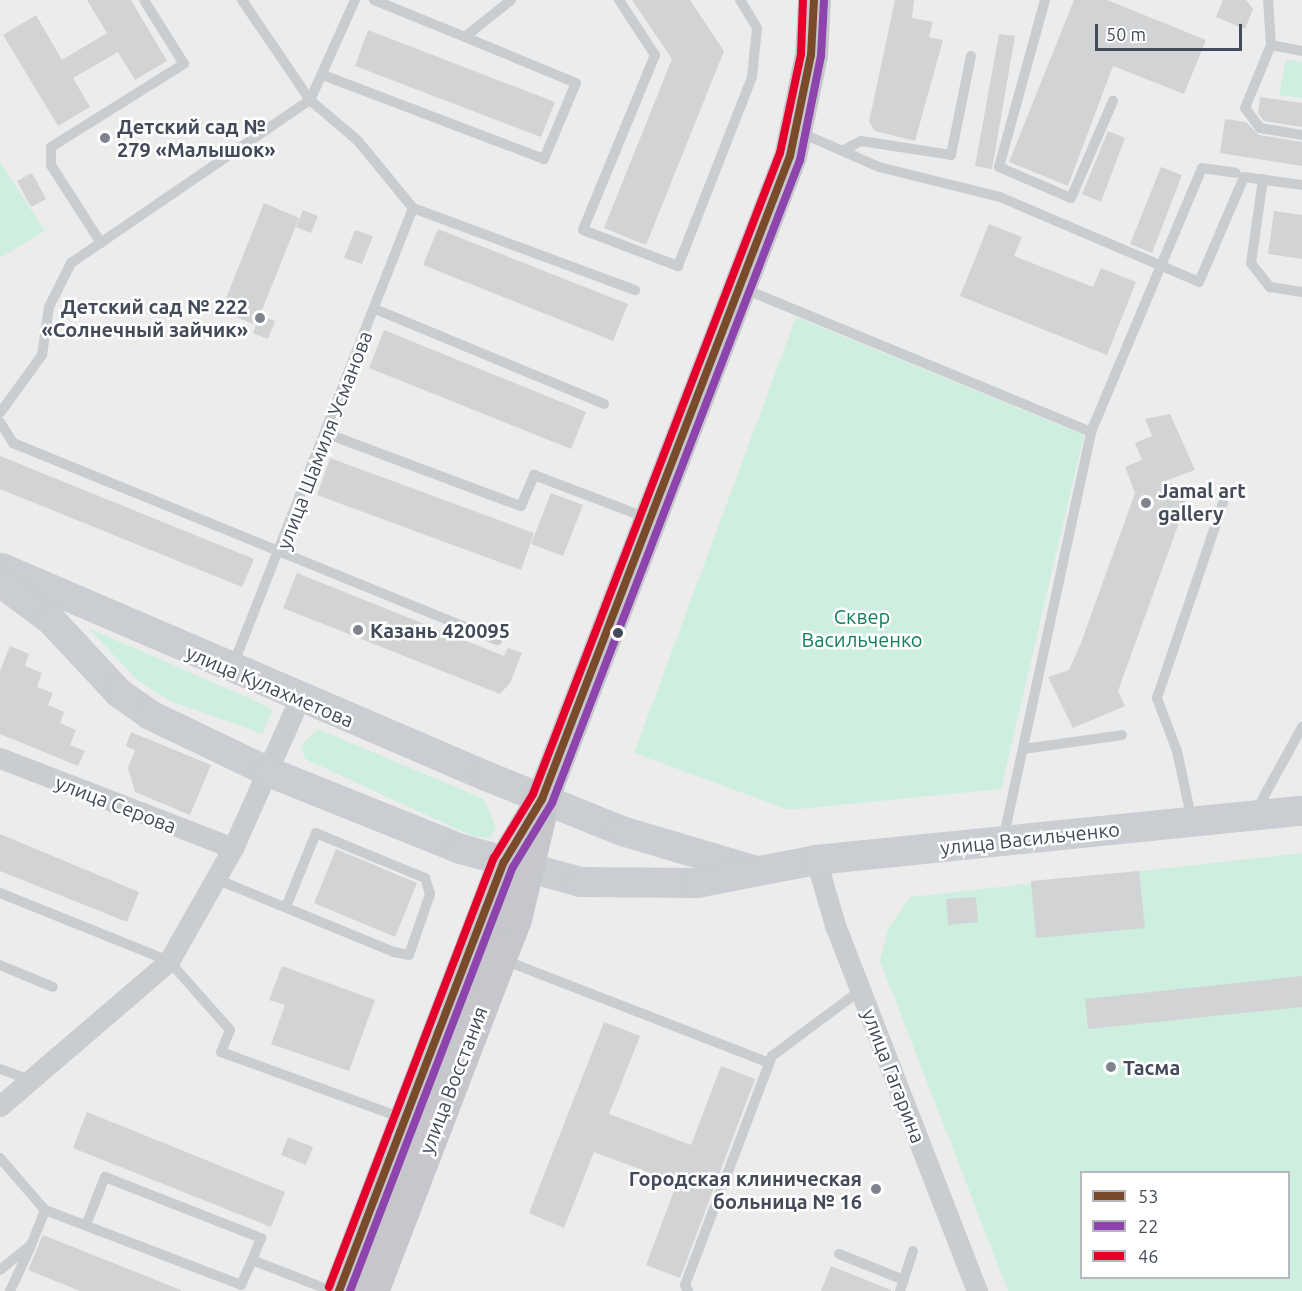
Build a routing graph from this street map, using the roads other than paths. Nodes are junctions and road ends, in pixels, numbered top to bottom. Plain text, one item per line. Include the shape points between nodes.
1 (144, 0) edge
2 (242, 0) edge
3 (355, 0) edge
4 (375, 0) edge
5 (511, 0) edge
6 (620, 0) edge
7 (740, 0) edge
8 (813, 0) edge
9 (1045, 0) edge
10 (1268, 0) edge
11 (465, 37) junction
12 (1271, 45) junction
13 (1302, 51) edge
14 (971, 56) dead end
15 (323, 75) junction
16 (310, 100) junction
17 (1113, 101) dead end
18 (795, 130) junction
19 (1302, 135) edge
20 (844, 150) junction
21 (1236, 173) dead end
22 (1263, 179) junction
23 (1302, 185) edge
24 (413, 208) junction
25 (101, 243) junction
26 (1162, 267) junction
27 (740, 287) junction
28 (635, 290) dead end
29 (1302, 292) edge
30 (375, 309) junction
31 (604, 404) dead end
32 (0, 413) edge
33 (0, 422) edge
34 (1091, 432) junction
35 (328, 434) junction
36 (1223, 503) dead end
37 (650, 519) junction
38 (280, 554) junction
39 (0, 567) edge
40 (0, 582) edge
41 (497, 640) dead end
42 (231, 671) junction
43 (299, 700) junction
44 (1302, 727) edge
45 (1122, 735) dead end
46 (1023, 749) junction
47 (0, 758) edge
48 (269, 772) junction
49 (542, 799) junction
50 (1302, 811) edge
51 (1253, 816) junction
52 (1192, 821) junction
53 (1002, 842) junction
54 (233, 848) junction
55 (816, 860) junction
56 (518, 865) junction
57 (759, 872) junction
58 (216, 879) junction
59 (0, 892) edge
60 (286, 907) junction
61 (499, 958) junction
62 (169, 961) junction
63 (0, 964) edge
64 (53, 987) dead end
65 (861, 990) junction
66 (769, 1063) junction
67 (0, 1069) edge
68 (31, 1080) junction
69 (0, 1106) edge
70 (405, 1119) junction
71 (0, 1158) edge
72 (45, 1210) junction
73 (86, 1225) junction
74 (31, 1245) junction
75 (913, 1251) dead end
76 (839, 1254) dead end
77 (252, 1260) junction
78 (0, 1270) edge
79 (902, 1286) edge
80 (10, 1291) edge
81 (332, 1291) edge
82 (339, 1291) edge
83 (372, 1291) edge
84 (688, 1291) edge
85 (976, 1291) edge

1 - 25 lane via 184,64 51,147 51,165
2 - 16 lane
3 - 15 lane
4 - 11 lane
5 - 11 lane
6 - 7 lane via 655,55 583,230 678,266 752,77 756,28
8 - 18 main road, улица Восстания via 811,55
9 - 17 lane via 999,167 1071,198
10 - 12 lane
11 - 15 lane via 576,83 544,159
12 - 13 lane
12 - 19 lane via 1245,108 1260,128
14 - 20 lane via 951,155 861,141
15 - 16 lane
16 - 24 lane via 358,141
16 - 25 lane
18 - 20 lane
18 - 27 main road, улица Восстания
20 - 26 lane via 879,167 1000,197
21 - 26 lane via 1202,168
22 - 23 lane
22 - 26 lane via 1244,177 1199,282
22 - 29 lane via 1251,263 1270,287
24 - 28 lane
24 - 30 lane, улица Шамиля Усманова
25 - 32 lane via 71,263 49,307 42,355
26 - 34 lane
27 - 34 lane
27 - 37 main road, улица Восстания
30 - 31 lane
30 - 35 lane, улица Шамиля Усманова
33 - 38 lane via 13,444
34 - 46 lane
35 - 37 lane via 521,506 534,475
35 - 38 lane, улица Шамиля Усманова
36 - 52 lane via 1157,698 1178,752
37 - 49 main road, улица Восстания
38 - 41 lane
38 - 42 lane, улица Шамиля Усманова
39 - 42 main road, улица Кулахметова
40 - 48 main road via 51,620 119,693 150,715
42 - 43 main road, улица Кулахметова
43 - 48 street
43 - 49 main road, улица Кулахметова
44 - 51 lane
45 - 46 lane
46 - 53 lane
47 - 54 street, улица Серова
48 - 54 street
48 - 56 main road
49 - 56 main road, улица Восстания
49 - 57 main road, улица Васильченко via 622,831
50 - 51 main road, улица Васильченко
51 - 52 main road, улица Васильченко
52 - 53 main road, улица Васильченко
53 - 55 main road, улица Васильченко
54 - 58 street
55 - 57 main road, улица Васильченко
55 - 65 street, улица Гагарина
56 - 57 main road, улица Васильченко via 581,882 697,883
56 - 61 main road, улица Восстания
56 - 70 main road, улица Восстания
58 - 60 lane
58 - 62 street
59 - 62 lane
60 - 60 lane via 409,955 430,894 425,878 316,833
61 - 66 lane
61 - 83 main road, улица Восстания
62 - 68 street
62 - 70 lane via 230,1030 220,1052
63 - 64 lane
65 - 66 lane
65 - 85 street, улица Гагарина
66 - 84 lane via 685,1285
67 - 68 lane
68 - 69 street
70 - 82 main road, улица Восстания
71 - 72 lane
72 - 73 lane
72 - 74 lane
73 - 77 lane via 241,1285
73 - 77 lane via 105,1178 261,1238
74 - 78 lane
74 - 80 lane
75 - 79 lane
76 - 79 lane
77 - 81 lane

